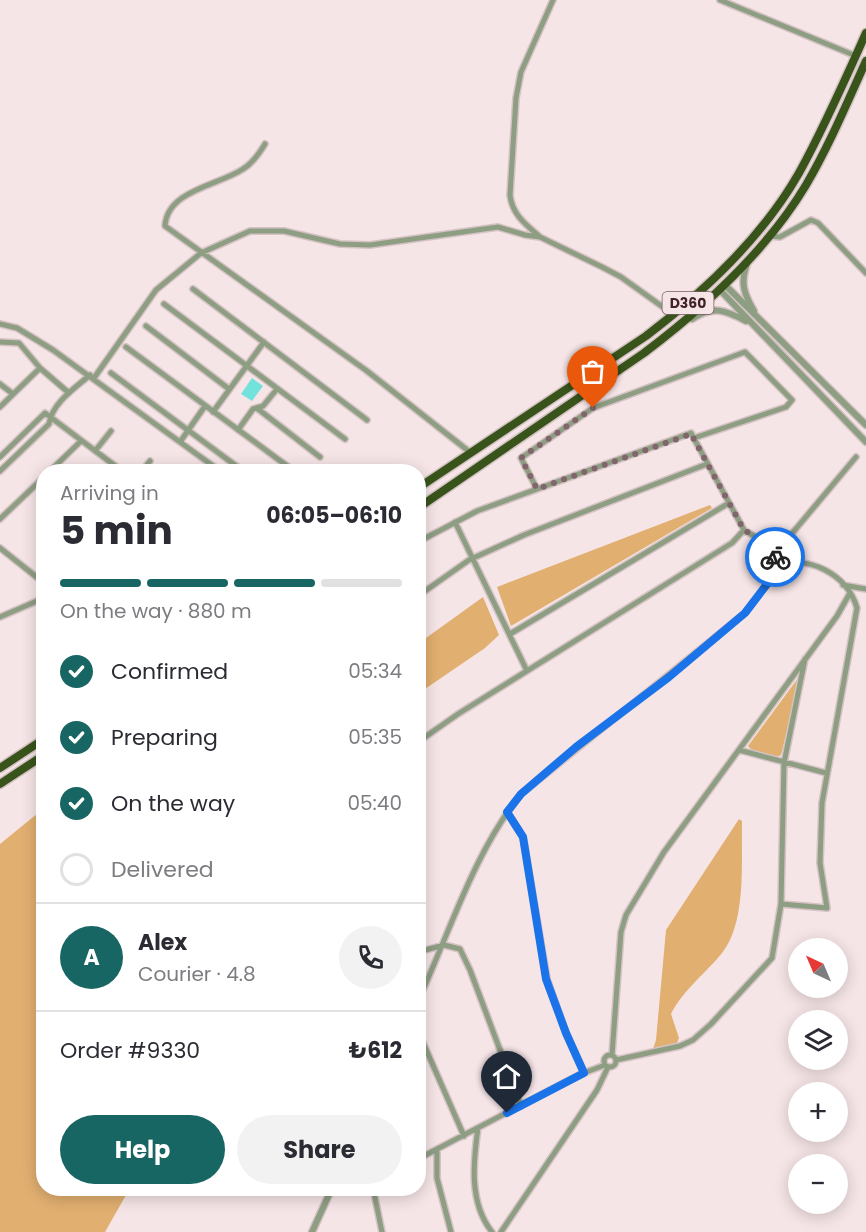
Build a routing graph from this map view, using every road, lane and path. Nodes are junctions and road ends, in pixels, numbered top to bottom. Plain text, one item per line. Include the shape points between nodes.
1 (553, 0) edge
2 (720, 0) edge
3 (866, 33) edge
4 (856, 56) junction
5 (866, 61) edge
6 (265, 144) dead end
7 (769, 236) junction
8 (540, 237) junction
9 (201, 253) junction
10 (747, 262) junction
11 (866, 273) edge
12 (722, 287) junction
13 (193, 289) dead end
14 (164, 304) dead end
15 (674, 315) junction
16 (759, 319) junction
17 (0, 324) edge
18 (752, 324) junction
19 (146, 326) dead end
20 (676, 330) junction
21 (0, 342) edge
22 (264, 342) junction
23 (126, 347) dead end
24 (246, 365) junction
25 (40, 368) junction
26 (111, 373) dead end
27 (92, 377) junction
28 (0, 384) edge
29 (229, 389) junction
30 (277, 389) junction
31 (69, 393) junction
32 (13, 394) junction
33 (206, 406) junction
34 (0, 407) edge
35 (258, 409) junction
36 (213, 412) junction
37 (51, 415) junction
38 (367, 420) dead end
39 (866, 425) edge
40 (238, 430) junction
41 (188, 431) junction
42 (111, 432) dead end
43 (694, 438) junction
44 (345, 439) dead end
45 (81, 441) junction
46 (180, 442) junction
47 (866, 442) edge
48 (95, 451) junction
49 (471, 453) junction
50 (0, 457) edge
51 (320, 457) dead end
52 (856, 457) dead end
53 (150, 461) dead end
54 (57, 464) edge
55 (113, 464) edge
56 (148, 464) edge
57 (210, 464) edge
58 (233, 464) edge
59 (284, 464) edge
60 (707, 464) junction
61 (0, 471) edge
62 (426, 483) edge
63 (36, 485) edge
64 (537, 489) junction
65 (426, 503) edge
66 (729, 503) junction
67 (0, 519) edge
68 (455, 522) junction
69 (744, 530) junction
70 (426, 538) edge
71 (0, 548) edge
72 (774, 555) junction
73 (473, 558) junction
74 (776, 566) junction
75 (36, 577) edge
76 (842, 585) junction
77 (866, 589) edge
78 (426, 590) edge
79 (850, 593) junction
80 (36, 601) edge
81 (0, 617) edge
82 (510, 634) junction
83 (806, 657) junction
84 (527, 671) junction
85 (426, 737) edge
86 (36, 745) edge
87 (739, 750) junction
88 (36, 760) edge
89 (784, 763) junction
90 (0, 768) edge
91 (826, 773) junction
92 (0, 784) edge
93 (507, 812) junction
94 (781, 904) junction
95 (444, 945) junction
96 (426, 950) edge
97 (426, 984) edge
98 (426, 1049) edge
99 (614, 1057) junction
100 (607, 1066) junction
101 (584, 1073) junction
102 (521, 1106) junction
103 (478, 1128) junction
104 (464, 1136) junction
105 (437, 1149) junction
106 (426, 1155) edge
107 (328, 1196) edge
108 (375, 1196) edge
109 (312, 1232) edge
110 (382, 1232) edge
111 (451, 1232) edge
112 (492, 1232) edge
113 (501, 1232) edge

1 - 8 street via 521,72 510,195 511,207
2 - 4 street
3 - 4 highway, D360
4 - 15 highway, D360 via 780,202 760,230
5 - 7 highway, D360 via 824,152
6 - 9 street via 243,170 188,195 166,218 165,226
7 - 10 highway, D360
7 - 11 street via 780,237 811,220
8 - 9 street via 498,227 370,245 340,244 284,231 250,231
8 - 15 street via 621,277
9 - 27 street via 156,290
9 - 49 street via 367,371
10 - 12 highway, D360
10 - 16 street via 742,284
12 - 16 street
12 - 18 street
12 - 20 highway, D360
13 - 22 street
14 - 24 street
15 - 49 highway, D360
16 - 39 street
17 - 27 street via 17,328
18 - 20 street via 714,310 704,311
18 - 47 street
19 - 29 street
20 - 65 highway, D360
21 - 25 street via 19,343
22 - 24 street
22 - 38 street
23 - 33 street
24 - 29 street
24 - 30 street
25 - 31 street
25 - 32 street
26 - 41 street
27 - 31 street
27 - 46 street
28 - 32 street
29 - 36 street
30 - 35 street
30 - 44 street
31 - 37 street
32 - 34 street
33 - 36 street
33 - 41 street
35 - 40 street via 253,409
35 - 51 street
36 - 40 street
37 - 45 street
37 - 50 street via 45,413
37 - 61 street via 49,424
40 - 59 street
41 - 46 street
41 - 58 street
42 - 48 street
43 - 60 street
43 - 64 street via 691,434
43 - 64 street via 786,406 792,400 745,352 593,408 521,458
45 - 48 street
45 - 54 street
46 - 57 street
48 - 55 street
49 - 62 highway, D360
52 - 72 street
53 - 56 street
60 - 66 street
60 - 73 street
63 - 67 street
64 - 68 street
66 - 69 street
66 - 82 street
68 - 70 street
68 - 73 street
69 - 72 street via 766,543
69 - 84 street via 732,543
71 - 75 street
72 - 74 street
73 - 78 street
73 - 82 street
74 - 76 street via 786,562 808,563 828,570
74 - 93 street via 774,575 745,613 576,747 521,794
76 - 77 street
76 - 79 street
79 - 83 street
79 - 91 street via 857,608
80 - 81 street
82 - 84 street
83 - 87 street
83 - 89 street
84 - 85 street
86 - 90 highway
87 - 89 street
87 - 99 street via 664,852 626,915 621,932
88 - 92 highway
89 - 91 street
89 - 94 street
91 - 94 street via 820,863 827,908
93 - 95 street via 458,908
93 - 101 street via 523,837 546,979
94 - 99 street via 772,958 711,1024 680,1046
95 - 96 street
95 - 97 street
95 - 102 street via 460,949
98 - 104 street
99 - 100 street via 615,1066
99 - 100 street via 605,1057
100 - 101 street
100 - 113 street via 597,1090
101 - 102 street
102 - 103 street
103 - 104 street
103 - 112 street via 474,1177 477,1198
104 - 105 street
105 - 106 street
105 - 111 street via 437,1178
107 - 109 street
108 - 110 street

